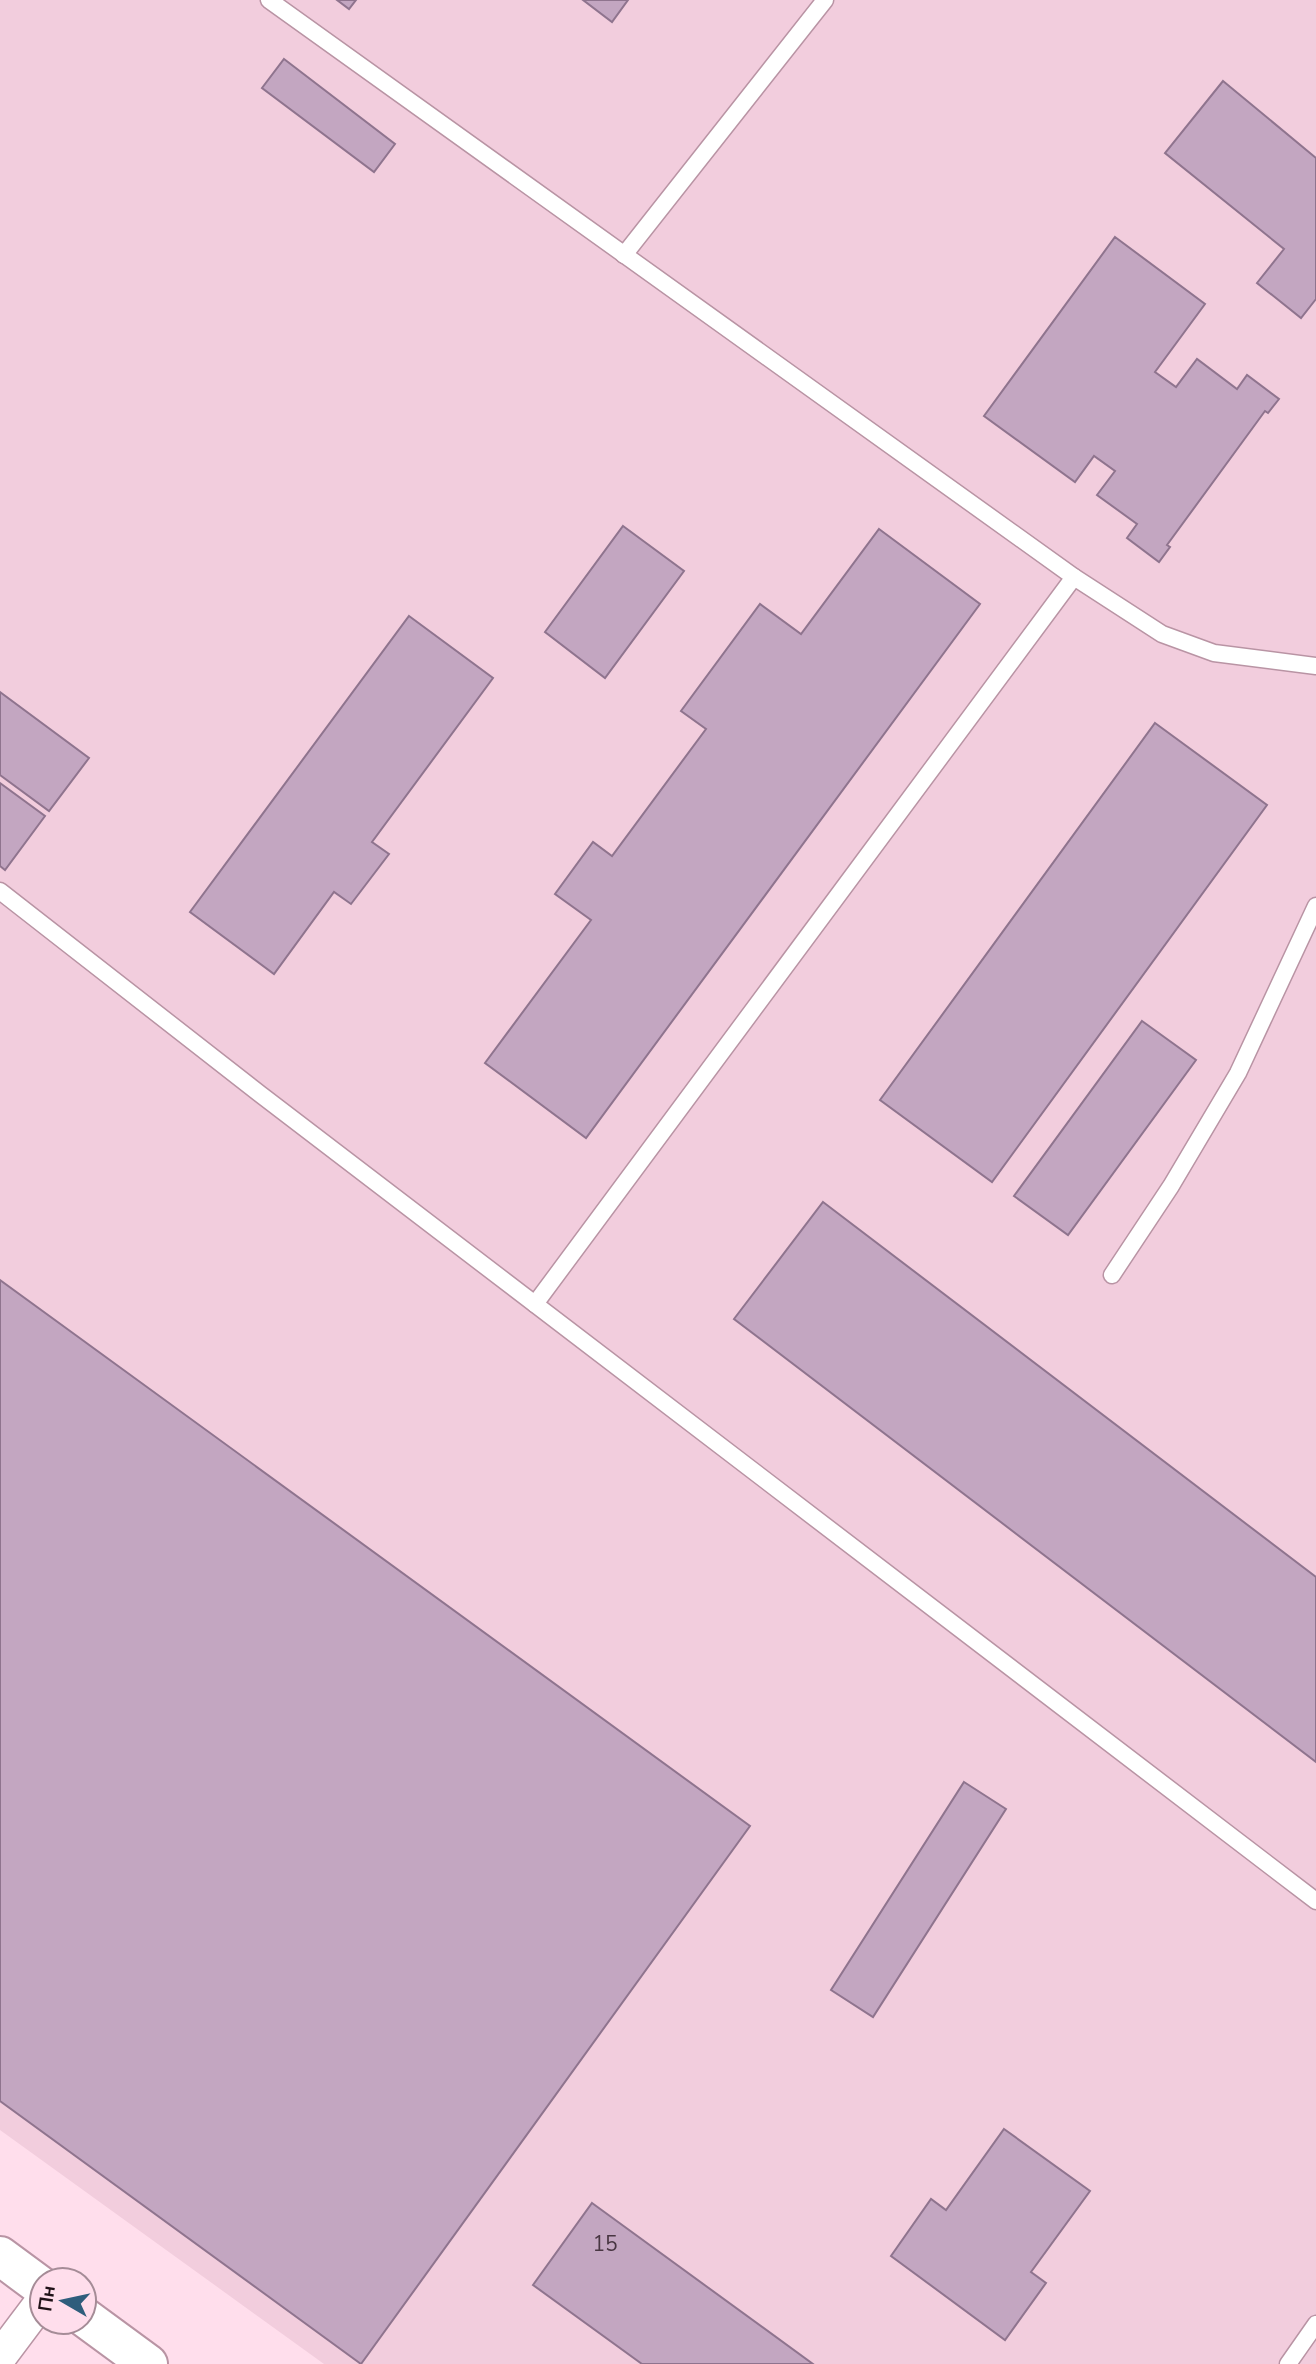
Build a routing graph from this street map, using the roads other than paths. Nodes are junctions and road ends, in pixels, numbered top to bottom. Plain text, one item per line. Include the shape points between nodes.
1 (269, 0) edge
2 (825, 0) edge
3 (624, 255) junction
4 (1074, 577) junction
5 (1316, 666) edge
6 (0, 891) edge
7 (1316, 906) edge
8 (1112, 1275) dead end
9 (535, 1304) junction
10 (1316, 1900) edge
11 (0, 2256) edge
12 (28, 2277) edge
13 (28, 2320) edge
14 (1316, 2324) edge
15 (98, 2327) edge
16 (0, 2357) edge
17 (148, 2364) edge
18 (1288, 2364) edge

1 - 3 lane
2 - 3 lane
3 - 4 lane
4 - 5 lane via 1162,634 1214,653
4 - 9 lane
6 - 9 lane
7 - 8 lane via 1238,1073
9 - 10 lane
11 - 12 main road
13 - 16 street
14 - 18 lane
15 - 17 main road

